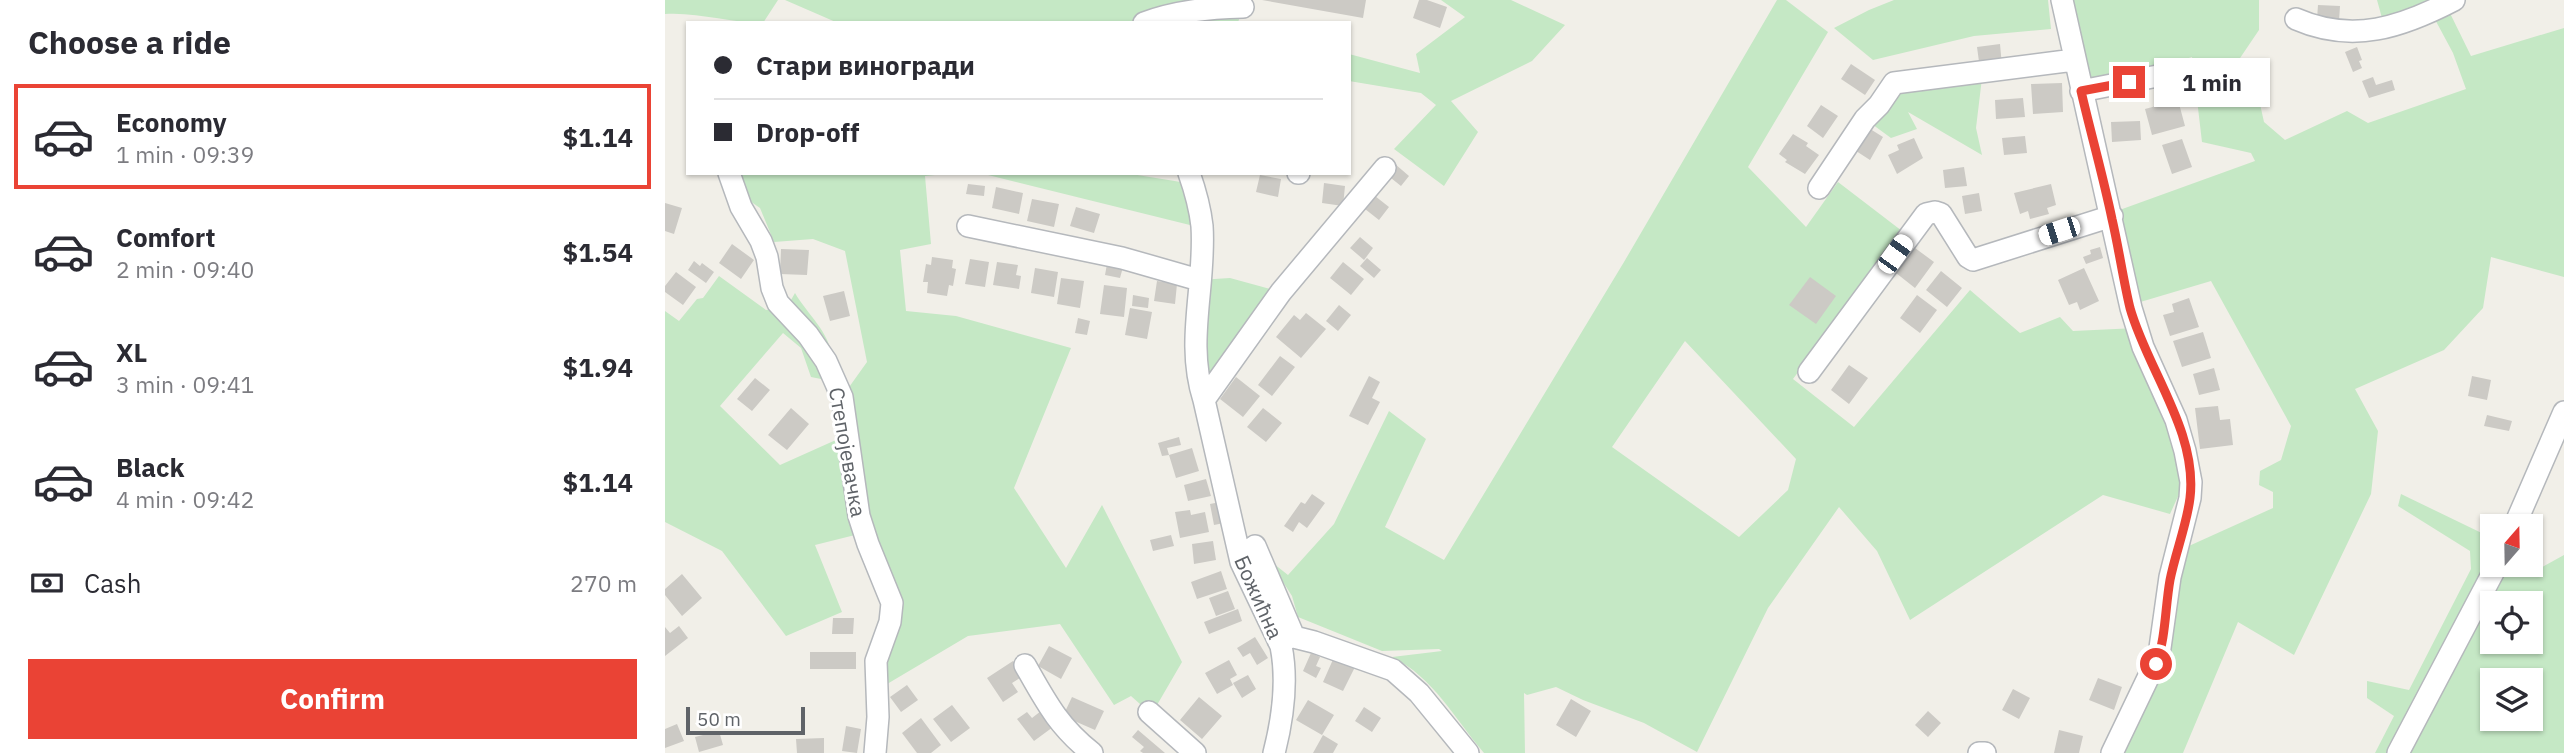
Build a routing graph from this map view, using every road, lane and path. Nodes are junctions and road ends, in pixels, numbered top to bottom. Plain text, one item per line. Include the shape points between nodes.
1 (2062, 0) edge
2 (2454, 0) edge
3 (1243, 7) dead end
4 (2296, 19) dead end
5 (1149, 21) edge
6 (2074, 60) junction
7 (2178, 72) dead end
8 (2081, 91) junction
9 (1385, 168) dead end
10 (730, 175) edge
11 (1190, 175) edge
12 (1819, 188) dead end
13 (2112, 216) junction
14 (968, 226) dead end
15 (1199, 280) junction
16 (1809, 372) dead end
17 (1204, 400) junction
18 (2564, 412) edge
19 (2520, 514) edge
20 (1255, 546) dead end
21 (2490, 578) edge
22 (1286, 638) junction
23 (1025, 665) dead end
24 (1149, 712) dead end
25 (875, 753) edge
26 (1092, 753) edge
27 (1195, 753) edge
28 (1273, 753) edge
29 (1468, 753) edge
30 (1979, 753) edge
31 (1985, 753) edge
32 (2112, 753) edge
33 (2398, 753) edge

1 - 6 street
2 - 4 street via 2401,25 2378,30 2337,30
3 - 5 street via 1203,8
6 - 8 street
6 - 12 street via 1894,83
7 - 8 street
8 - 13 street
9 - 17 street via 1281,292
10 - 25 street, Степојевачка via 741,207 761,241 778,303 826,360 842,397 859,516 892,603 876,661 879,717
11 - 15 street, Божићна via 1202,228
13 - 16 street via 1973,260 1941,215 1926,214
13 - 32 street via 2131,308 2176,420 2191,482 2159,655
14 - 15 street via 1122,258
15 - 17 street, Божићна via 1195,349
17 - 22 street, Божићна via 1241,562
18 - 19 street
20 - 22 street
21 - 33 street
22 - 28 street, Божићна via 1280,728
22 - 29 street via 1375,663 1402,676
23 - 26 street via 1054,716
24 - 27 street
30 - 31 street

